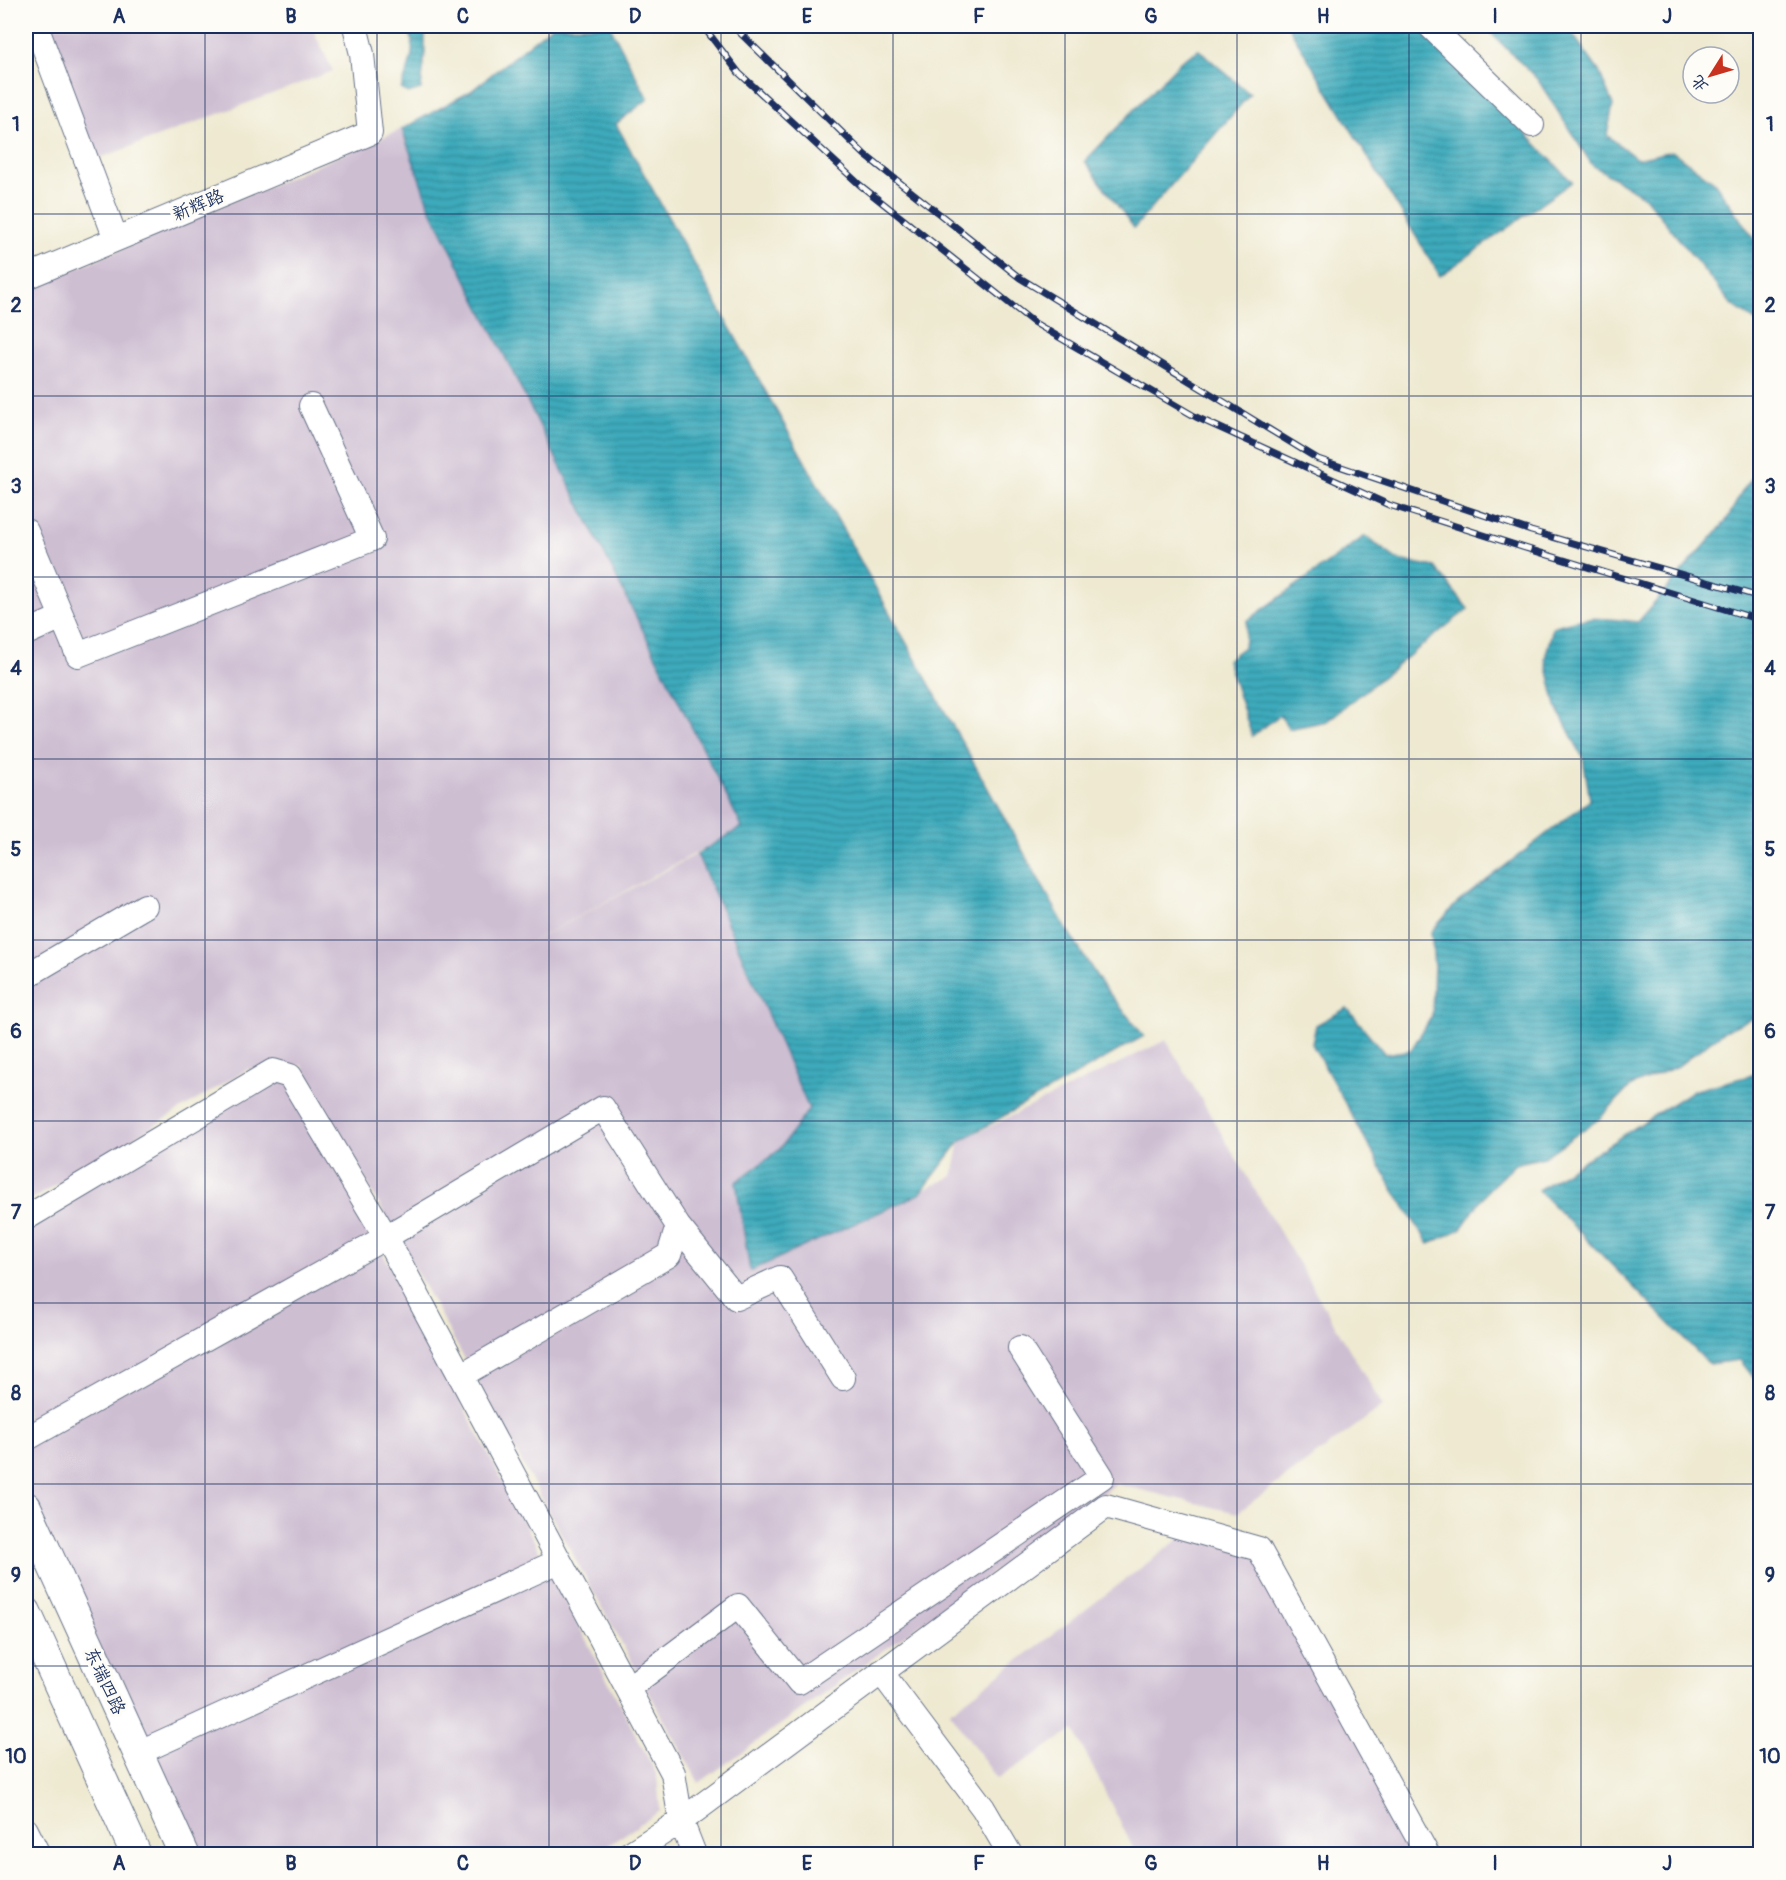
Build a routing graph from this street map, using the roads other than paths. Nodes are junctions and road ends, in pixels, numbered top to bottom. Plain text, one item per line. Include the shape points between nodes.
1 (36, 26) edge
2 (355, 26) edge
3 (1430, 26) edge
4 (1532, 125) dead end
5 (116, 240) junction
6 (26, 277) edge
7 (311, 406) dead end
8 (26, 531) edge
9 (62, 616) junction
10 (26, 633) edge
11 (145, 906) dead end
12 (26, 976) edge
13 (26, 1218) edge
14 (678, 1227) junction
15 (386, 1238) junction
16 (1020, 1348) dead end
17 (460, 1377) junction
18 (843, 1378) dead end
19 (26, 1439) edge
20 (26, 1507) edge
21 (559, 1560) junction
22 (26, 1612) edge
23 (881, 1672) junction
24 (627, 1688) junction
25 (138, 1753) junction
26 (681, 1821) junction
27 (26, 1830) edge
28 (38, 1854) edge
29 (136, 1854) edge
30 (184, 1854) edge
31 (629, 1854) edge
32 (694, 1854) edge
33 (1010, 1854) edge
34 (1427, 1854) edge

1 - 5 street
2 - 5 street, 新辉路 via 362,54 370,133
3 - 4 street
5 - 6 street, 新辉路
7 - 9 street via 372,539 78,655
8 - 9 street
9 - 10 street
11 - 12 street
13 - 15 street via 273,1071 290,1076
14 - 15 street via 603,1108
14 - 17 street via 669,1255
14 - 18 street via 736,1298 780,1278
15 - 17 street
15 - 19 street
16 - 24 street via 1102,1477 799,1682 738,1606
17 - 21 street
20 - 25 main road, 东瑞四路
21 - 24 street
21 - 25 street
22 - 29 main road
23 - 26 street
23 - 33 street via 983,1808
23 - 34 street via 1106,1506 1259,1549
24 - 26 street via 673,1773
25 - 30 main road, 东瑞四路
26 - 31 street
26 - 32 street
27 - 28 street

